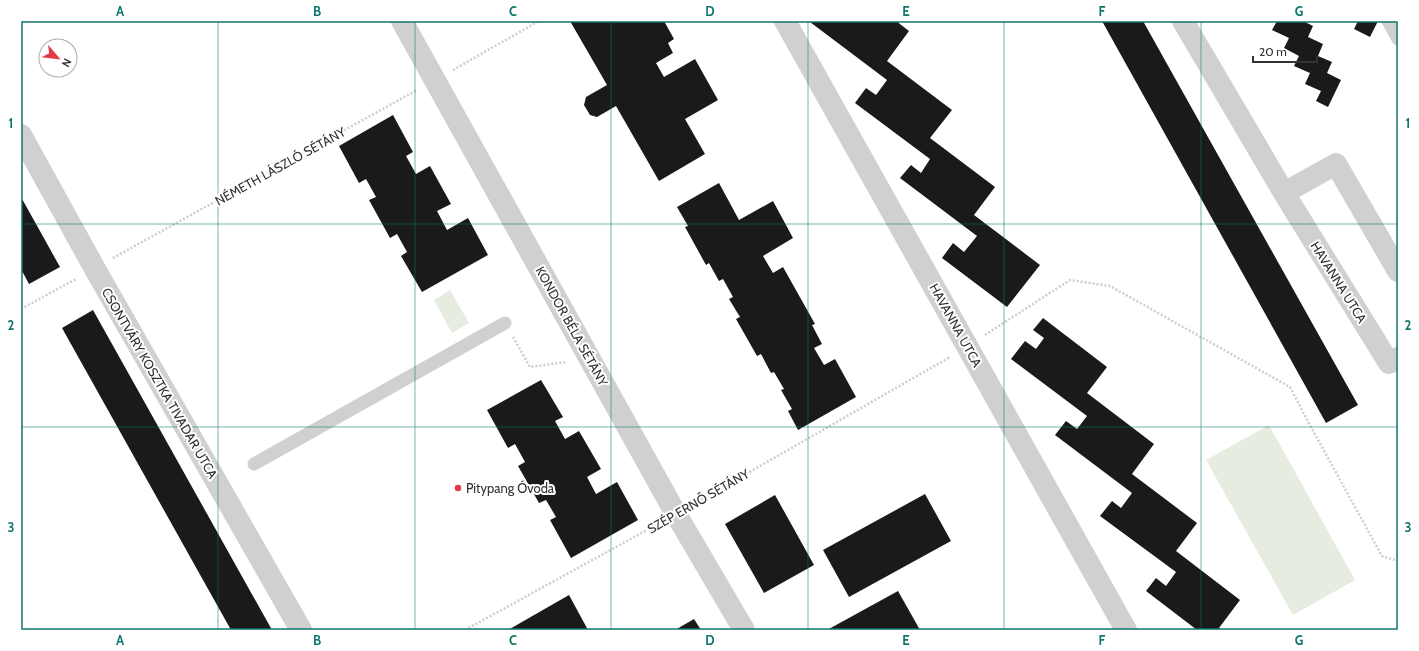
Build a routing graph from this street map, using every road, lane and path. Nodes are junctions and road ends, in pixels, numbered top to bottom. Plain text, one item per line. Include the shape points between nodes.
1 (402, 21) edge
2 (539, 21) edge
3 (785, 21) edge
4 (1183, 21) edge
5 (1388, 21) edge
6 (1398, 39) edge
7 (435, 80) junction
8 (21, 135) edge
9 (1284, 193) junction
10 (95, 269) junction
11 (1398, 271) edge
12 (21, 309) edge
13 (505, 323) joint
14 (968, 346) junction
15 (1398, 358) edge
16 (590, 360) junction
17 (929, 369) dead end
18 (254, 464) dead end
19 (676, 514) junction
20 (1398, 561) edge
21 (301, 630) edge
22 (465, 630) edge
23 (744, 630) edge
24 (1126, 630) edge

1 - 7 street, KONDOR BÉLA SÉTÁNY
2 - 7 path, NÉMETH LÁSZLÓ SÉTÁNY
3 - 14 street, HAVANNA UTCA
4 - 9 street, HAVANNA UTCA
5 - 6 lane
7 - 10 path, NÉMETH LÁSZLÓ SÉTÁNY
7 - 16 street, KONDOR BÉLA SÉTÁNY
8 - 10 street, CSONTVÁRY KOSZTKA TIVADAR UTCA
9 - 11 street via 1336,164
9 - 15 street, HAVANNA UTCA via 1389,363
10 - 12 path, NÉMETH LÁSZLÓ SÉTÁNY
10 - 21 street, CSONTVÁRY KOSZTKA TIVADAR UTCA
13 - 16 path via 530,367
13 - 18 lane
14 - 20 path via 1070,280 1110,286 1290,387 1382,556
14 - 24 street, HAVANNA UTCA
16 - 19 street, KONDOR BÉLA SÉTÁNY
17 - 19 path, SZÉP ERNŐ SÉTÁNY
19 - 22 path, SZÉP ERNŐ SÉTÁNY
19 - 23 street, KONDOR BÉLA SÉTÁNY

